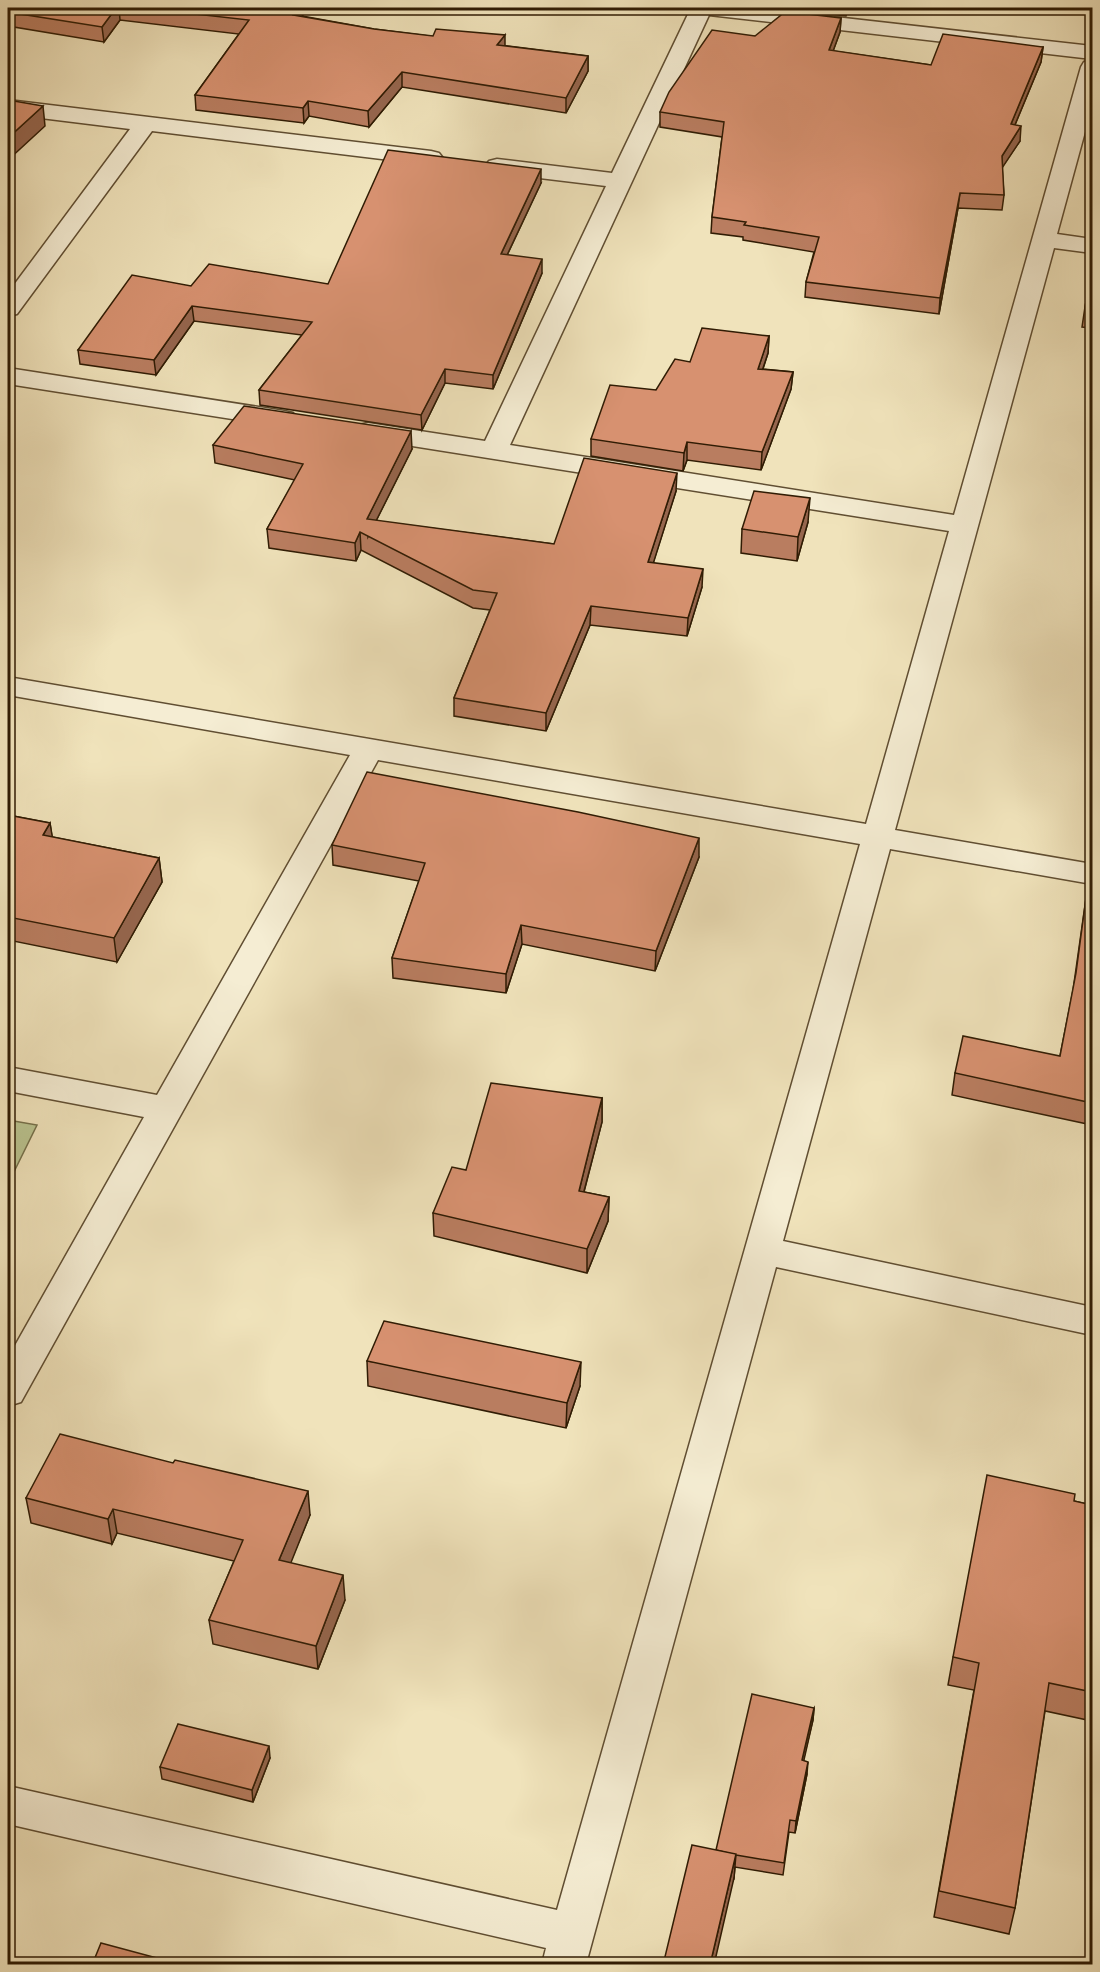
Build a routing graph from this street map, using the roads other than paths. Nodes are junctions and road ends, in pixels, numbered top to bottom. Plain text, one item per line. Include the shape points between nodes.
1 (702, 8) edge
2 (1092, 52) edge
3 (1092, 66) edge
4 (8, 107) edge
5 (146, 123) junction
6 (454, 161) edge
7 (478, 164) edge
8 (620, 181) junction
9 (1044, 240) junction
10 (1092, 246) edge
11 (8, 309) edge
12 (8, 376) edge
13 (309, 422) edge
14 (343, 428) edge
15 (494, 451) junction
16 (965, 525) junction
17 (8, 686) edge
18 (369, 748) junction
19 (878, 838) junction
20 (1092, 874) edge
21 (8, 1079) edge
22 (167, 1109) junction
23 (763, 1250) junction
24 (1092, 1321) edge
25 (8, 1391) edge
26 (8, 1805) edge
27 (568, 1949) edge

1 - 2 street
1 - 8 street
3 - 9 street
4 - 5 street
5 - 6 street
5 - 11 street
7 - 8 street
8 - 15 street
9 - 10 street
9 - 16 street
12 - 13 street
14 - 15 street
15 - 16 street
16 - 19 street
17 - 18 street
18 - 19 street
18 - 22 street
19 - 20 street
19 - 23 street
21 - 22 street
22 - 25 street
23 - 24 street
23 - 27 street
26 - 27 street

